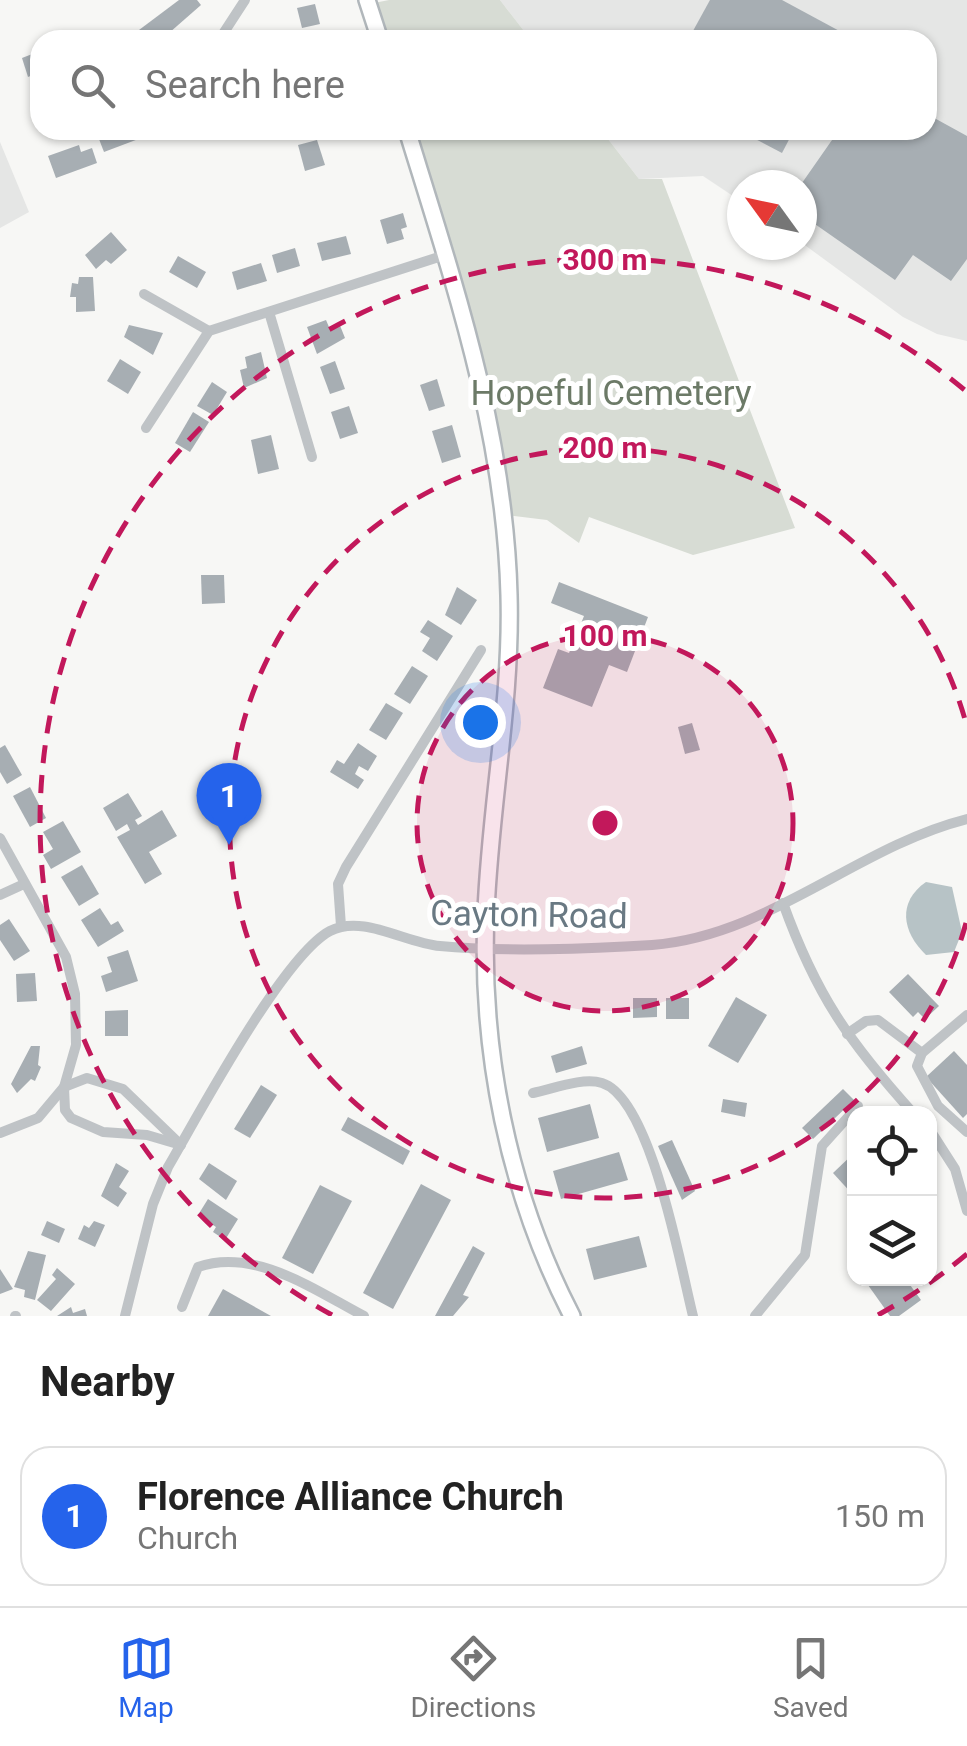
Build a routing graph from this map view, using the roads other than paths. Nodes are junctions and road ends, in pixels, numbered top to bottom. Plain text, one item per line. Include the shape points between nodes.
1 (244, 0) edge
2 (368, 0) edge
3 (225, 30) edge
4 (377, 30) edge
5 (410, 140) edge
6 (445, 255) junction
7 (144, 294) dead end
8 (269, 312) junction
9 (209, 331) junction
10 (146, 428) dead end
11 (312, 457) dead end
12 (481, 650) dead end
13 (967, 819) edge
14 (0, 838) edge
15 (24, 884) junction
16 (0, 895) edge
17 (783, 904) junction
18 (341, 926) junction
19 (484, 946) junction
20 (967, 1014) edge
21 (847, 1034) junction
22 (922, 1053) junction
23 (64, 1087) junction
24 (534, 1093) dead end
25 (907, 1106) edge
26 (847, 1118) edge
27 (967, 1132) edge
28 (0, 1133) edge
29 (937, 1142) edge
30 (181, 1145) junction
31 (967, 1211) edge
32 (182, 1307) dead end
33 (125, 1316) edge
34 (364, 1316) edge
35 (572, 1316) edge
36 (694, 1316) edge
37 (756, 1316) edge

1 - 3 street
2 - 4 main road
5 - 6 main road
6 - 8 street
6 - 19 main road via 478,367 505,515 509,670
7 - 9 street
8 - 9 street
8 - 11 street
9 - 10 street
12 - 18 street via 346,868 338,884
13 - 17 street, Cayton Road via 908,838
14 - 15 street
15 - 16 street
15 - 23 street via 66,958 74,994 76,1045
17 - 19 street, Cayton Road via 732,928 674,942
17 - 21 street via 808,970
18 - 19 street, Cayton Road via 440,946
18 - 30 street via 294,962
19 - 35 main road via 504,1126 536,1235
20 - 22 street
21 - 22 street via 878,1020
21 - 25 street
22 - 27 street via 918,1071 938,1106
23 - 28 street via 38,1118
23 - 30 street via 87,1078 122,1089
23 - 30 street via 65,1110 87,1127
24 - 36 street via 595,1082 615,1090 628,1106 650,1157
26 - 37 street via 822,1146 805,1255
29 - 31 street
30 - 33 street via 153,1204
32 - 34 street via 198,1267 242,1265 283,1273

